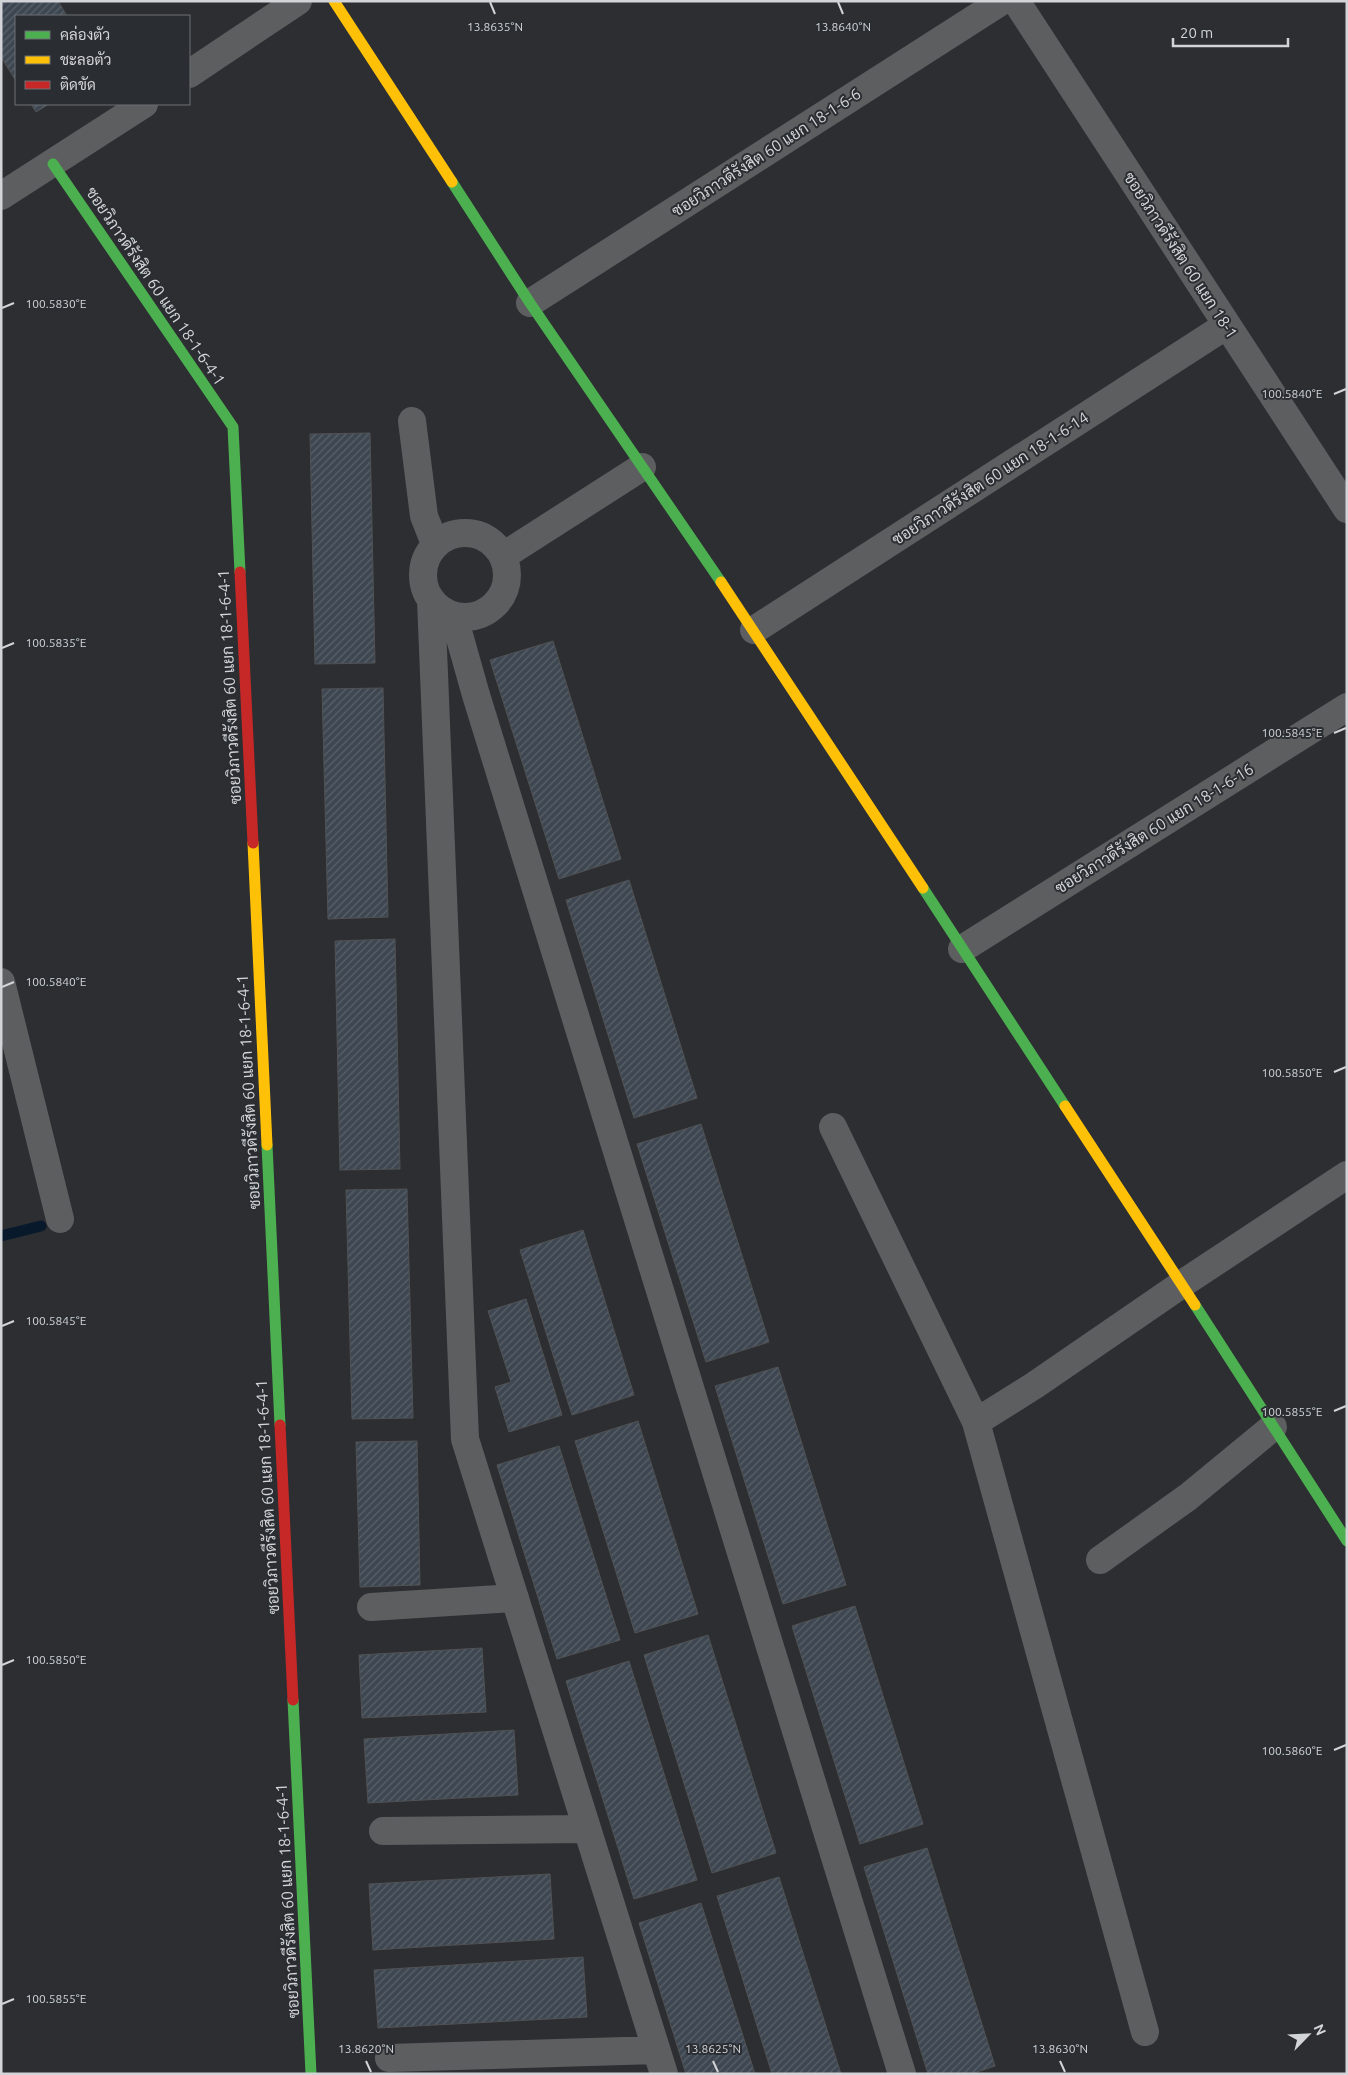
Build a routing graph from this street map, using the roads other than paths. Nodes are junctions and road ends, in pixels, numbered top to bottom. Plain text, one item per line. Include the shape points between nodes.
1 (298, 1) edge
2 (334, 1) edge
3 (1002, 1) edge
4 (1016, 1) edge
5 (190, 73) edge
6 (142, 105) edge
7 (53, 164) junction
8 (1, 196) edge
9 (530, 303) junction
10 (1227, 325) junction
11 (412, 421) dead end
12 (642, 467) junction
13 (1347, 509) edge
14 (435, 544) junction
15 (503, 556) junction
16 (431, 600) junction
17 (454, 617) junction
18 (754, 630) junction
19 (1347, 707) edge
20 (962, 949) junction
21 (1, 982) edge
22 (833, 1127) dead end
23 (1347, 1176) edge
24 (60, 1219) dead end
25 (1182, 1284) junction
26 (976, 1422) junction
27 (1273, 1427) junction
28 (1347, 1541) edge
29 (1100, 1560) dead end
30 (515, 1598) junction
31 (371, 1607) dead end
32 (587, 1829) junction
33 (382, 1831) dead end
34 (1145, 2032) dead end
35 (389, 2058) dead end
36 (660, 2062) edge
37 (495, 2064) edge
38 (311, 2074) edge
39 (902, 2074) edge

1 - 5 street
2 - 9 street
3 - 9 street, ซอยวิภาวดีรังสิต 60 แยก 18-1-6-6
4 - 10 street, ซอยวิภาวดีรังสิต 60 แยก 18-1
6 - 7 street
7 - 8 street
7 - 38 street, ซอยวิภาวดีรังสิต 60 แยก 18-1-6-4-1 via 233,427
9 - 12 street
10 - 13 street, ซอยวิภาวดีรังสิต 60 แยก 18-1
10 - 18 street, ซอยวิภาวดีรังสิต 60 แยก 18-1-6-14
11 - 14 street via 424,516
12 - 15 street
12 - 18 street
14 - 15 street via 450,535 468,532 482,536
14 - 16 street via 425,559 422,577
15 - 17 street via 506,586 499,601 487,612 472,618
16 - 17 street via 438,609
16 - 30 street via 465,1439
17 - 39 street
18 - 20 street
19 - 20 street, ซอยวิภาวดีรังสิต 60 แยก 18-1-6-16
20 - 25 street
21 - 24 street
22 - 26 street
23 - 25 street
25 - 26 street
25 - 27 street
26 - 34 street
27 - 28 street
27 - 29 street via 1188,1497
30 - 31 street
30 - 32 street
32 - 33 street
32 - 36 street
35 - 37 street
36 - 37 street

